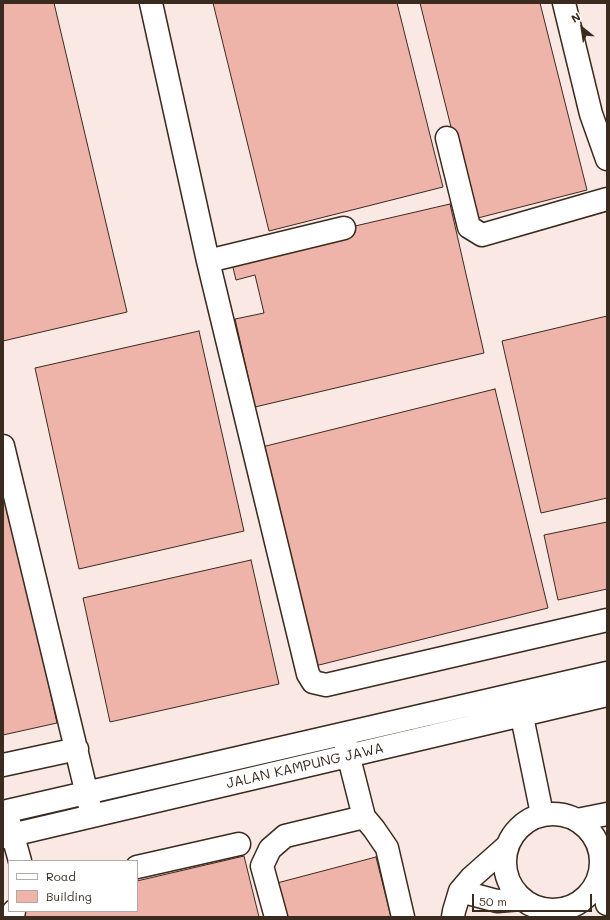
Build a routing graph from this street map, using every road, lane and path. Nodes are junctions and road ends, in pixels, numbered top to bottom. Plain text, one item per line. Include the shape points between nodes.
1 (151, 3) edge
2 (564, 3) edge
3 (447, 138) dead end
4 (607, 160) edge
5 (607, 199) edge
6 (344, 228) dead end
7 (208, 261) junction
8 (3, 446) edge
9 (607, 620) edge
10 (607, 673) edge
11 (517, 694) junction
12 (607, 695) edge
13 (522, 715) junction
14 (343, 733) junction
15 (77, 749) junction
16 (347, 756) junction
17 (3, 765) edge
18 (87, 792) junction
19 (5, 811) edge
20 (542, 814) junction
21 (607, 814) edge
22 (92, 816) junction
23 (364, 817) junction
24 (577, 820) junction
25 (8, 836) edge
26 (239, 844) dead end
27 (506, 848) junction
28 (20, 860) edge
29 (603, 861) edge
30 (138, 867) edge
31 (460, 891) junction
32 (521, 899) junction
33 (607, 904) edge
34 (276, 917) edge
35 (403, 917) edge
36 (453, 917) edge

1 - 7 street
2 - 4 street via 591,114
3 - 5 street via 469,227 482,235
6 - 7 street
7 - 9 street via 306,666 313,682 326,686
8 - 15 street
10 - 11 street, JALAN KAMPUNG JAWA
11 - 13 street
11 - 14 street, JALAN KAMPUNG JAWA
12 - 13 street, JALAN KAMPUNG JAWA
13 - 16 street, JALAN KAMPUNG JAWA
13 - 20 street
14 - 16 street
14 - 18 street, JALAN KAMPUNG JAWA
15 - 17 street
15 - 18 street
16 - 22 street, JALAN KAMPUNG JAWA
16 - 23 street
18 - 19 street, JALAN KAMPUNG JAWA
18 - 22 street
19 - 25 street
20 - 24 street via 560,814
20 - 27 street via 526,821 514,833
21 - 24 street
22 - 25 street, JALAN KAMPUNG JAWA
23 - 34 street via 285,836 270,849 262,866
23 - 35 street via 387,848
24 - 29 street via 589,829 597,842
25 - 28 street
26 - 30 street
27 - 31 street
27 - 32 street via 504,865 508,882
29 - 32 street via 596,885 588,896 576,905 550,911 538,909
29 - 33 street
31 - 32 street via 497,901
31 - 36 street

